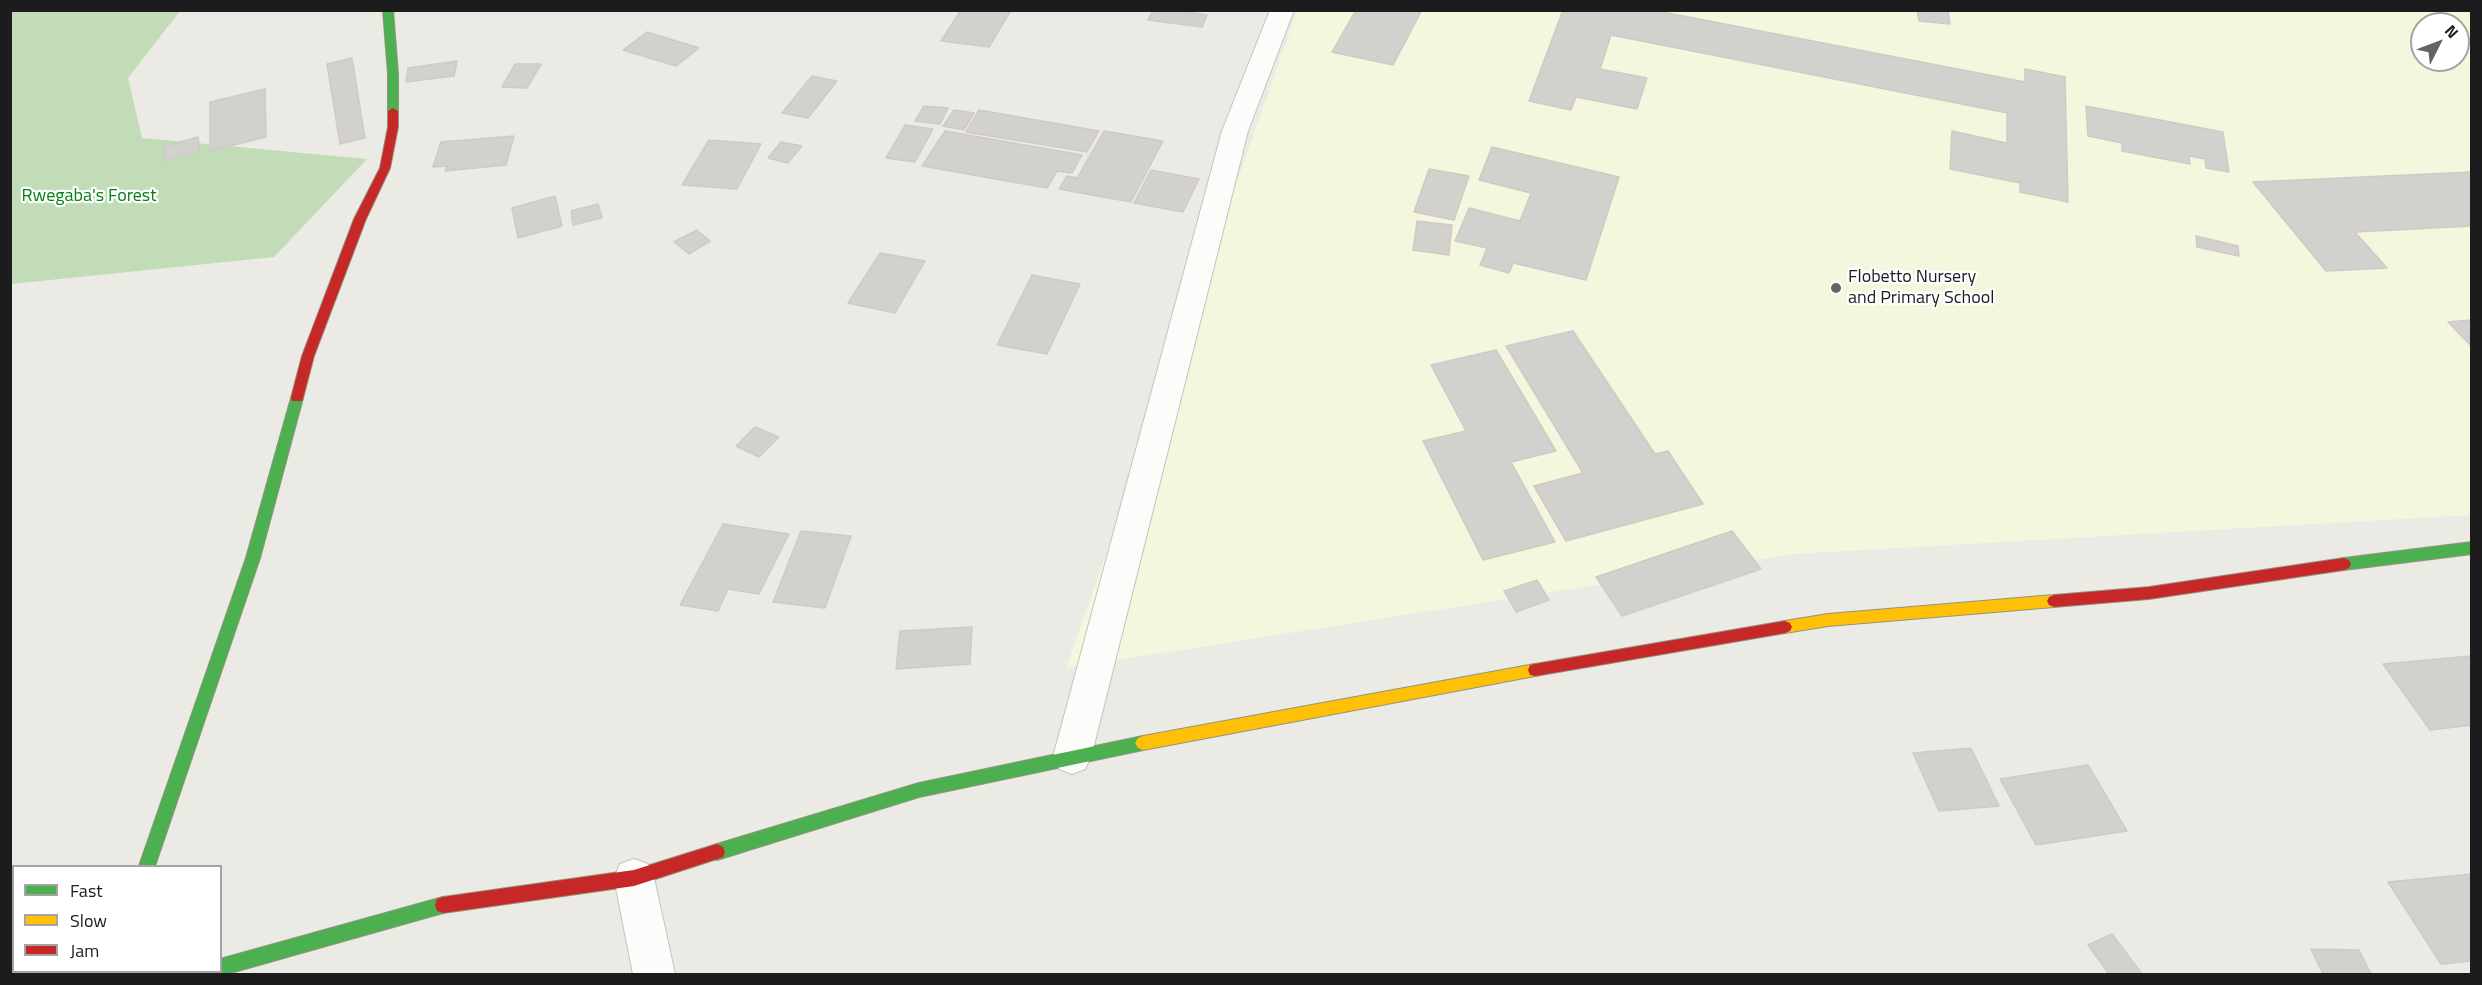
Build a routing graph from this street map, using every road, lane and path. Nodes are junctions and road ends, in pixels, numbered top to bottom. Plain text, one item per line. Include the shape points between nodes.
1 (388, 10) edge
2 (1282, 10) edge
3 (2472, 548) edge
4 (1071, 757) junction
5 (148, 865) edge
6 (634, 878) junction
7 (222, 967) edge
8 (654, 975) edge

1 - 5 main road via 393,127 385,168 360,219 308,356 253,558
2 - 4 street via 1235,131
3 - 4 main road via 2149,593 1828,620 1458,683
4 - 6 main road via 919,790
6 - 7 main road via 448,904
6 - 8 street

